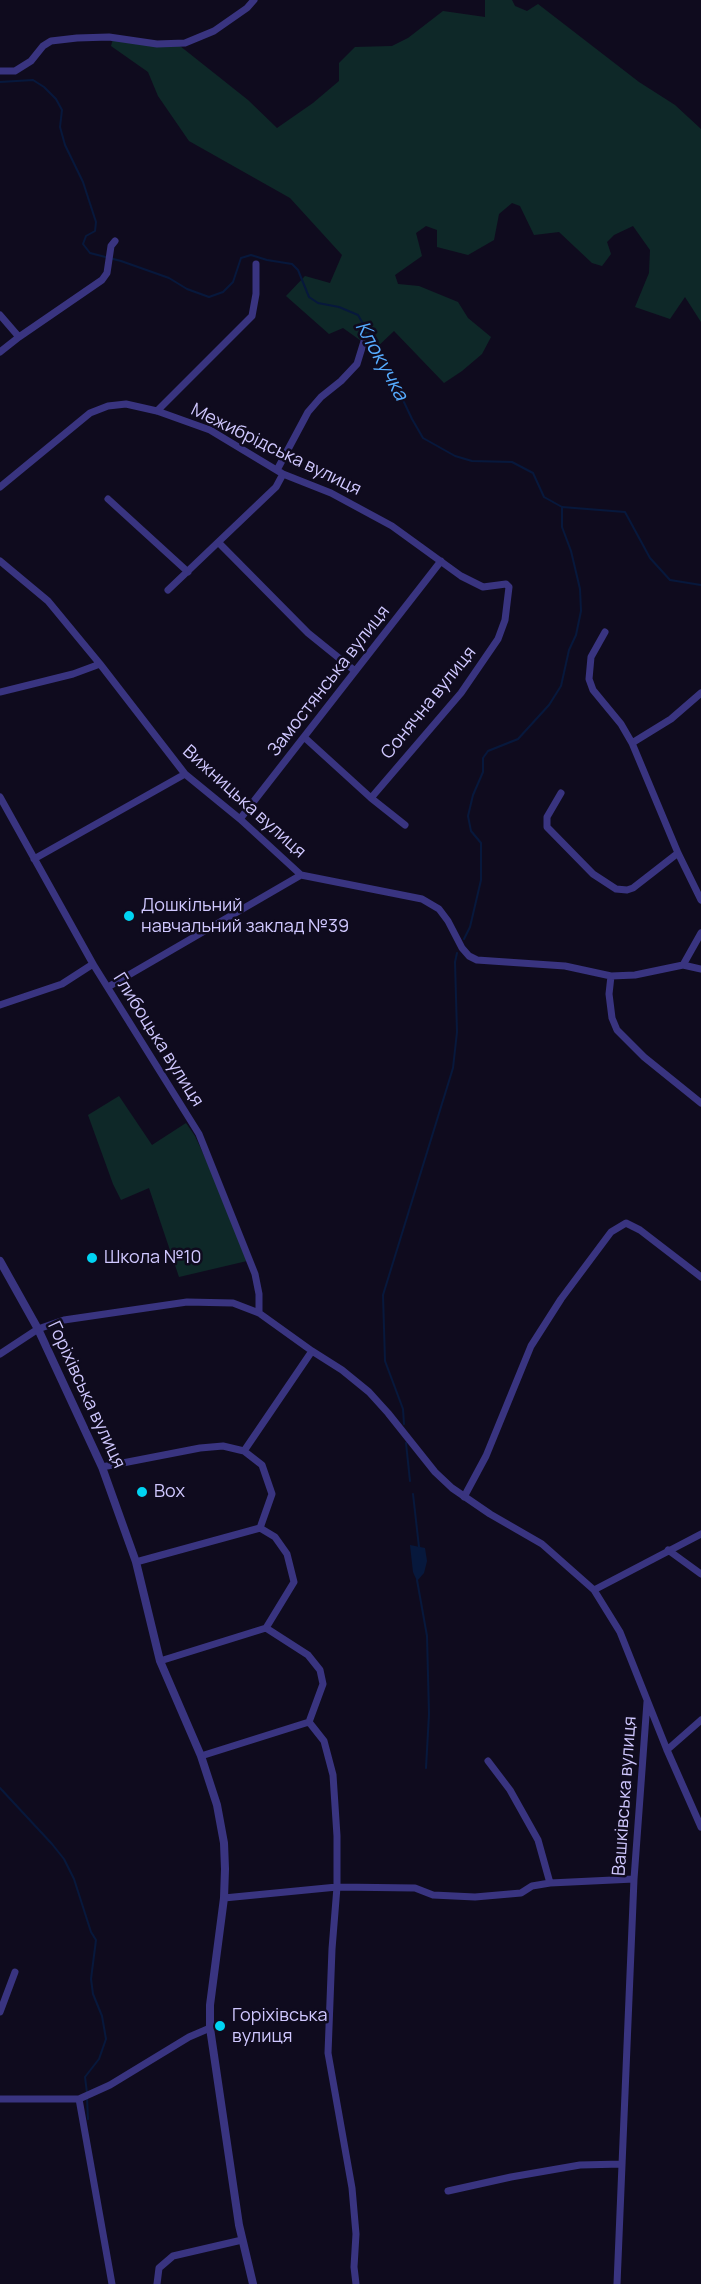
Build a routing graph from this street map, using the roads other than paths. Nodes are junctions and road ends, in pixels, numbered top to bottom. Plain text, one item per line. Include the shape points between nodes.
1 (254, 0) edge
2 (0, 71) edge
3 (115, 241) dead end
4 (256, 264) dead end
5 (0, 315) edge
6 (19, 337) junction
7 (365, 338) dead end
8 (0, 352) edge
9 (157, 411) junction
10 (280, 472) junction
11 (0, 487) edge
12 (108, 499) dead end
13 (219, 543) junction
14 (0, 561) edge
15 (441, 561) junction
16 (188, 572) junction
17 (509, 587) joint
18 (168, 590) dead end
19 (605, 632) dead end
20 (100, 664) junction
21 (355, 671) junction
22 (0, 692) edge
23 (701, 693) edge
24 (304, 737) junction
25 (632, 743) junction
26 (185, 774) junction
27 (561, 793) dead end
28 (0, 797) edge
29 (370, 798) junction
30 (240, 819) junction
31 (405, 825) dead end
32 (678, 853) junction
33 (34, 859) junction
34 (301, 875) junction
35 (701, 900) edge
36 (701, 933) edge
37 (93, 964) junction
38 (683, 965) junction
39 (701, 969) edge
40 (611, 976) junction
41 (108, 987) junction
42 (0, 1005) edge
43 (701, 1103) edge
44 (0, 1261) edge
45 (701, 1277) edge
46 (259, 1312) junction
47 (38, 1329) junction
48 (312, 1352) junction
49 (0, 1354) edge
50 (244, 1451) junction
51 (102, 1467) junction
52 (464, 1497) junction
53 (260, 1528) junction
54 (701, 1534) edge
55 (668, 1550) junction
56 (136, 1562) junction
57 (701, 1574) edge
58 (594, 1590) junction
59 (266, 1628) junction
60 (160, 1661) junction
61 (647, 1701) junction
62 (701, 1720) edge
63 (309, 1722) junction
64 (667, 1750) junction
65 (201, 1756) junction
66 (488, 1761) dead end
67 (701, 1827) edge
68 (634, 1879) junction
69 (550, 1883) junction
70 (337, 1887) junction
71 (224, 1898) junction
72 (15, 1972) dead end
73 (0, 2012) edge
74 (210, 2028) junction
75 (0, 2099) edge
76 (78, 2099) junction
77 (622, 2164) junction
78 (448, 2192) dead end
79 (242, 2240) junction
80 (112, 2284) edge
81 (157, 2284) edge
82 (254, 2284) edge
83 (356, 2284) edge
84 (617, 2284) edge

1 - 2 street via 214,31 185,43 109,38 51,41 31,62 15,70
3 - 6 street via 102,280
4 - 9 street via 252,316
5 - 6 street
6 - 8 street
7 - 10 street via 357,364 308,412
9 - 10 street, Межибрідська вулиця via 210,430
9 - 11 street, Межибрідська вулиця via 126,404 90,413
10 - 13 street via 276,487
10 - 15 street, Межибрідська вулиця via 331,493 392,526
12 - 16 street
13 - 16 street
13 - 21 street via 308,633
14 - 20 street, Вижницька вулиця via 48,601
15 - 17 street, Межибрідська вулиця via 483,587
15 - 21 street, Замостянська вулиця
16 - 18 street
17 - 29 street, Сонячна вулиця via 498,639 461,693
19 - 25 street via 591,657 588,679
20 - 22 street
20 - 26 street, Вижницька вулиця
21 - 24 street, Замостянська вулиця
23 - 25 street via 671,719
24 - 29 street
24 - 30 street, Замостянська вулиця
25 - 32 street
26 - 30 street, Вижницька вулиця
26 - 33 street
27 - 32 street via 547,817 547,826 593,874 616,889 633,888
28 - 33 street, Глибоцька вулиця
29 - 31 street
30 - 34 street, Вижницька вулиця
32 - 35 street
33 - 37 street, Глибоцька вулиця
34 - 40 street, Вижницька вулиця via 422,899 439,909 462,948 477,960 565,966
34 - 41 street
36 - 38 street
37 - 41 street, Глибоцька вулиця
37 - 42 street via 62,984
38 - 39 street, Вижницька вулиця
38 - 40 street, Вижницька вулиця
40 - 43 street via 609,994 617,1030
41 - 46 street, Глибоцька вулиця via 199,1134 255,1274
44 - 47 street, Горіхівська вулиця
45 - 52 street via 640,1230 626,1224 611,1232 531,1346 486,1456
46 - 47 street, Вашківська вулиця via 233,1304 187,1302 64,1320
46 - 48 street, Вашківська вулиця
47 - 49 street, Вашківська вулиця
47 - 51 street, Горіхівська вулиця
48 - 50 street
48 - 52 street, Вашківська вулиця via 369,1392 435,1472
50 - 51 street via 223,1446 200,1448
50 - 53 street via 262,1465 272,1494
51 - 56 street, Горіхівська вулиця
52 - 58 street, Вашківська вулиця via 542,1544
53 - 56 street
53 - 59 street via 275,1537 287,1554 294,1582
54 - 55 street
55 - 57 street
55 - 58 street
56 - 60 street, Горіхівська вулиця
58 - 61 street, Вашківська вулиця via 620,1632
59 - 60 street
59 - 63 street via 308,1655 320,1670 319,1699
60 - 65 street, Горіхівська вулиця
61 - 64 street
61 - 68 street, Вашківська вулиця
62 - 64 street
63 - 65 street
63 - 70 street via 324,1741 333,1775
64 - 67 street
65 - 71 street, Горіхівська вулиця via 223,1835
66 - 69 street via 538,1840
68 - 69 street
68 - 77 street, Вашківська вулиця
69 - 70 street via 532,1886 521,1893 475,1897 433,1895 415,1888
70 - 71 street
70 - 83 street via 328,2053 352,2188
71 - 74 street, Горіхівська вулиця
72 - 73 street
74 - 76 street
74 - 79 street, Горіхівська вулиця
75 - 76 street
76 - 80 street
77 - 78 street via 580,2165
77 - 84 street, Вашківська вулиця
79 - 81 street via 172,2256 159,2268
79 - 82 street, Горіхівська вулиця

